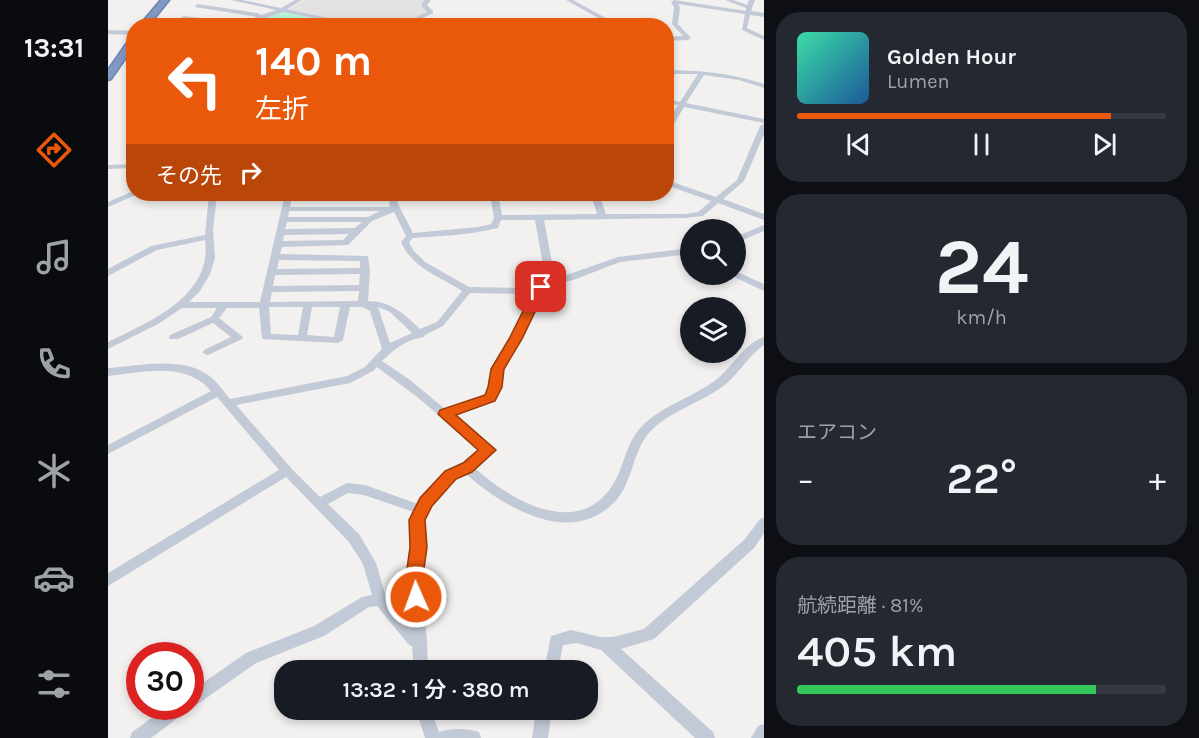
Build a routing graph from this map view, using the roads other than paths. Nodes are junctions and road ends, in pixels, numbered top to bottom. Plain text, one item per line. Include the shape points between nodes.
1 (165, 0) edge
2 (203, 0) edge
3 (234, 0) edge
4 (262, 0) edge
5 (298, 0) edge
6 (428, 0) edge
7 (569, 0) edge
8 (728, 0) edge
9 (752, 0) edge
10 (675, 1) edge
11 (255, 4) junction
12 (197, 6) junction
13 (747, 9) junction
14 (282, 10) junction
15 (190, 12) junction
16 (764, 15) edge
17 (219, 16) dead end
18 (261, 16) junction
19 (150, 18) edge
20 (184, 18) edge
21 (255, 18) edge
22 (321, 18) edge
23 (417, 18) edge
24 (603, 18) edge
25 (108, 32) edge
26 (126, 33) edge
27 (754, 35) junction
28 (764, 38) edge
29 (674, 39) edge
30 (764, 48) edge
31 (126, 51) edge
32 (674, 71) edge
33 (701, 74) junction
34 (108, 77) edge
35 (762, 83) edge
36 (674, 103) edge
37 (682, 105) junction
38 (674, 118) edge
39 (764, 121) edge
40 (764, 126) edge
41 (126, 166) edge
42 (108, 167) edge
43 (674, 185) edge
44 (126, 198) edge
45 (212, 201) edge
46 (288, 201) edge
47 (394, 201) edge
48 (495, 201) edge
49 (597, 201) edge
50 (718, 201) junction
51 (108, 206) edge
52 (395, 208) junction
53 (286, 209) junction
54 (602, 216) junction
55 (764, 217) edge
56 (498, 218) junction
57 (539, 218) junction
58 (369, 219) junction
59 (283, 220) junction
60 (764, 228) edge
61 (358, 231) junction
62 (280, 232) junction
63 (746, 235) edge
64 (411, 236) junction
65 (209, 237) junction
66 (278, 244) junction
67 (680, 253) edge
68 (275, 257) junction
69 (365, 271) junction
70 (271, 272) junction
71 (108, 273) edge
72 (746, 279) edge
73 (546, 285) junction
74 (364, 288) junction
75 (764, 288) edge
76 (267, 289) junction
77 (467, 290) junction
78 (308, 304) junction
79 (346, 304) junction
80 (363, 304) junction
81 (180, 305) junction
82 (264, 305) junction
83 (224, 306) junction
84 (214, 319) junction
85 (420, 334) junction
86 (174, 337) dead end
87 (302, 338) junction
88 (764, 340) edge
89 (108, 346) edge
90 (387, 349) junction
91 (208, 352) dead end
92 (376, 362) junction
93 (108, 372) edge
94 (218, 392) junction
95 (227, 404) junction
96 (445, 414) junction
97 (108, 450) edge
98 (467, 468) junction
99 (287, 471) junction
100 (319, 503) junction
101 (422, 510) junction
102 (764, 523) edge
103 (108, 580) edge
104 (380, 600) junction
105 (420, 641) junction
106 (605, 644) junction
107 (421, 660) edge
108 (552, 660) edge
109 (204, 691) edge
110 (163, 720) edge
111 (427, 720) edge
112 (543, 720) edge
113 (764, 732) edge
114 (138, 738) edge
115 (432, 738) edge
116 (444, 738) edge
117 (473, 738) edge
118 (540, 738) edge
119 (707, 738) edge
120 (759, 738) edge

1 - 19 highway
2 - 12 street
3 - 11 street
4 - 11 street
5 - 14 street
6 - 23 street via 424,5 431,12
7 - 24 street
8 - 13 street
9 - 13 street
10 - 13 street
10 - 29 street via 675,24 688,38
11 - 14 street
12 - 15 street
12 - 18 street
13 - 16 street
13 - 27 street via 744,29
14 - 18 street
14 - 22 street
15 - 17 street
15 - 20 street
18 - 21 street
25 - 26 street
27 - 28 street
27 - 30 street
31 - 34 highway
32 - 33 street
33 - 35 street
33 - 37 street
36 - 37 street
37 - 38 street
37 - 39 street
40 - 50 street via 740,181
41 - 42 street
43 - 50 street
44 - 51 street
45 - 65 street
46 - 53 street
47 - 52 street
48 - 56 street
49 - 54 street
50 - 54 street via 700,214
50 - 55 street
52 - 53 street
52 - 58 street
52 - 64 street
53 - 59 street
54 - 57 street
56 - 57 street
56 - 64 street via 495,226 489,228
57 - 73 street
58 - 59 street
58 - 61 street
59 - 62 street
60 - 63 street
61 - 62 street
61 - 66 street via 345,243
62 - 66 street
64 - 77 street via 405,242 417,259
65 - 71 street via 154,248
65 - 81 street via 212,256 207,273
66 - 68 street
67 - 73 street via 618,260
68 - 69 street via 366,258
68 - 70 street
69 - 70 street
69 - 74 street
70 - 76 street
72 - 75 street
73 - 77 street via 519,291
73 - 96 street via 501,362 490,398
74 - 76 street
74 - 80 street
76 - 82 street
77 - 85 street via 440,324
78 - 79 street
78 - 82 street
78 - 87 street
79 - 80 street
79 - 87 street via 338,340
80 - 85 street via 386,306
80 - 90 street via 374,309
81 - 83 street
81 - 89 street
82 - 83 street
82 - 87 street via 266,337
83 - 84 street
84 - 86 street
84 - 91 street via 238,338
85 - 90 street
88 - 98 street via 746,353 723,380 644,430 613,496 589,516 568,520 527,508 500,495
90 - 92 street
92 - 95 street via 350,379
92 - 96 street
93 - 94 street via 186,369 201,374
94 - 95 street
94 - 97 street
95 - 99 street
96 - 98 street via 488,450
98 - 101 street via 451,475
99 - 100 street
99 - 103 street
100 - 101 street via 347,488 366,490
100 - 104 street via 354,538 369,563
101 - 105 street via 417,520 414,576
102 - 106 street via 750,543 649,634 632,641
104 - 105 street
104 - 109 street via 367,601 319,631 250,658
105 - 107 street
106 - 108 street via 578,636 564,637 556,641
106 - 119 street
110 - 114 street
111 - 115 street
112 - 118 street
113 - 120 street
116 - 117 street

